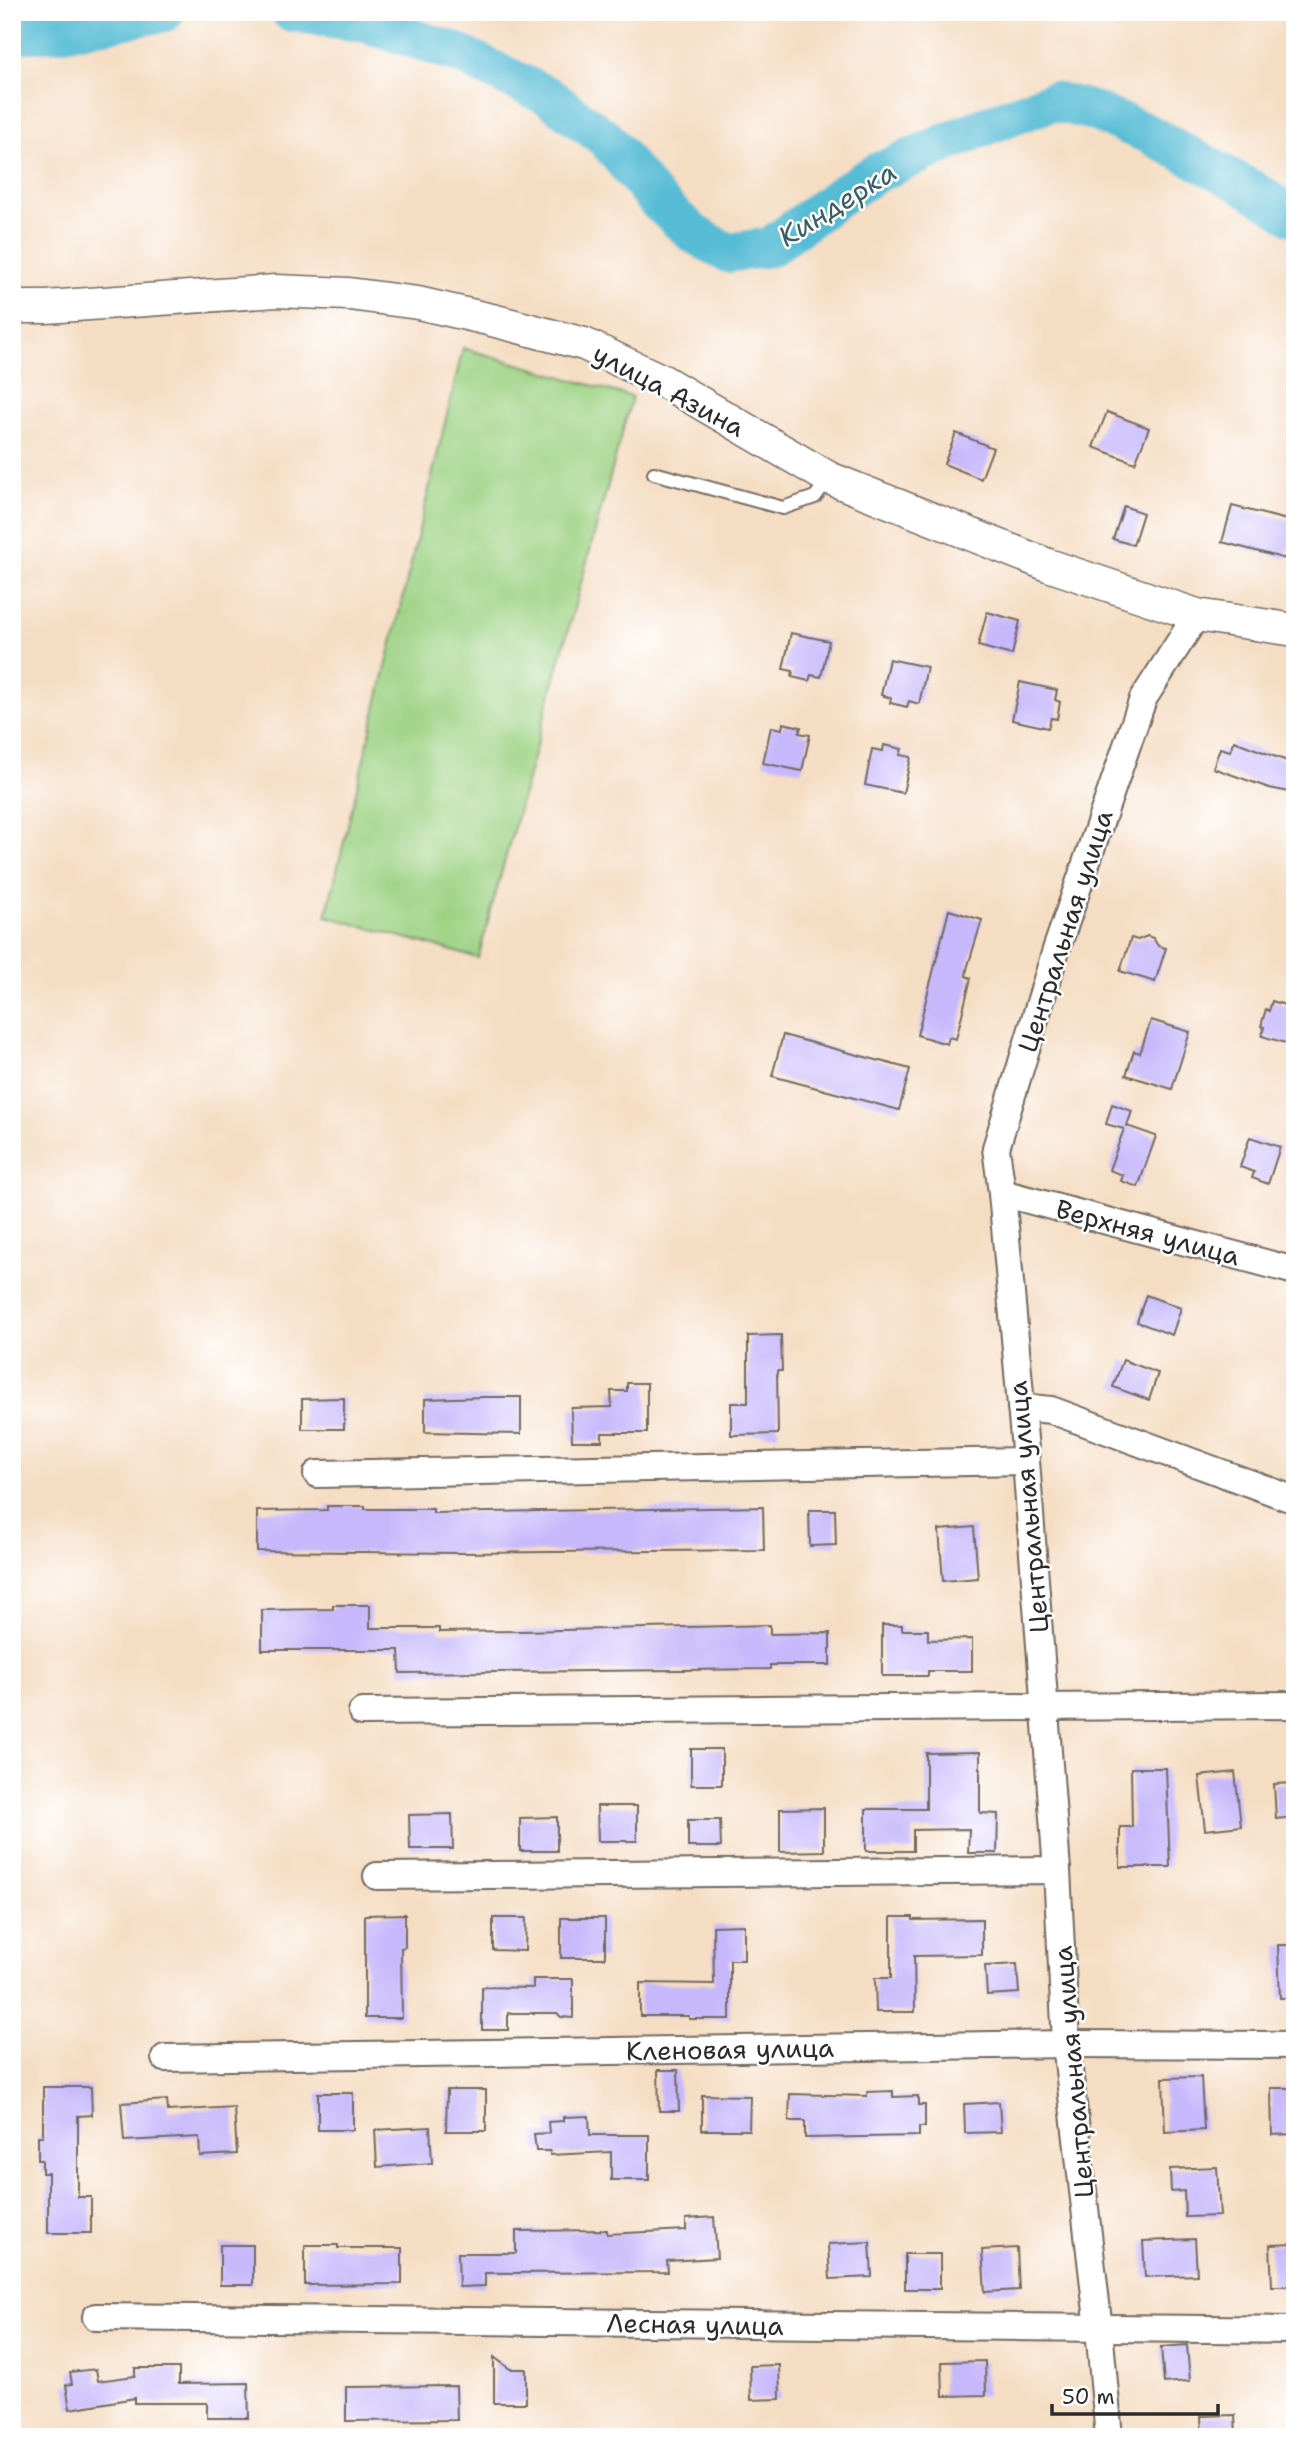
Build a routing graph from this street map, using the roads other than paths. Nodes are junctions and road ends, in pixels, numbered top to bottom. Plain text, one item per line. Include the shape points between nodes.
1 (12, 307) edge
2 (654, 473) dead end
3 (829, 478) junction
4 (1197, 615) junction
5 (1295, 630) edge
6 (1002, 1193) junction
7 (1295, 1271) edge
8 (1021, 1407) junction
9 (1026, 1461) junction
10 (317, 1474) dead end
11 (1295, 1500) edge
12 (1044, 1705) junction
13 (1295, 1705) edge
14 (362, 1712) dead end
15 (1057, 1870) junction
16 (376, 1876) dead end
17 (1066, 2044) junction
18 (1295, 2045) edge
19 (165, 2058) dead end
20 (96, 2317) dead end
21 (1099, 2329) junction
22 (1295, 2330) edge
23 (1109, 2437) edge

1 - 3 street, улица Азина via 276,291 418,303 584,344 663,381
2 - 3 lane via 783,508 815,497
3 - 4 street, улица Азина via 1048,565
4 - 5 street, улица Азина
4 - 6 street, Центральная улица via 1143,699 1056,950 996,1148
6 - 7 street, Верхняя улица
6 - 8 street, Центральная улица
8 - 9 street, Центральная улица
8 - 11 street via 1051,1410
9 - 10 street
9 - 12 street, Центральная улица
12 - 13 street
12 - 14 street
12 - 15 street, Центральная улица
15 - 16 street
15 - 17 street, Центральная улица
17 - 18 street, Кленовая улица
17 - 19 street, Кленовая улица
17 - 21 street, Центральная улица
20 - 21 street, Лесная улица
21 - 22 street, Лесная улица
21 - 23 street, Центральная улица

